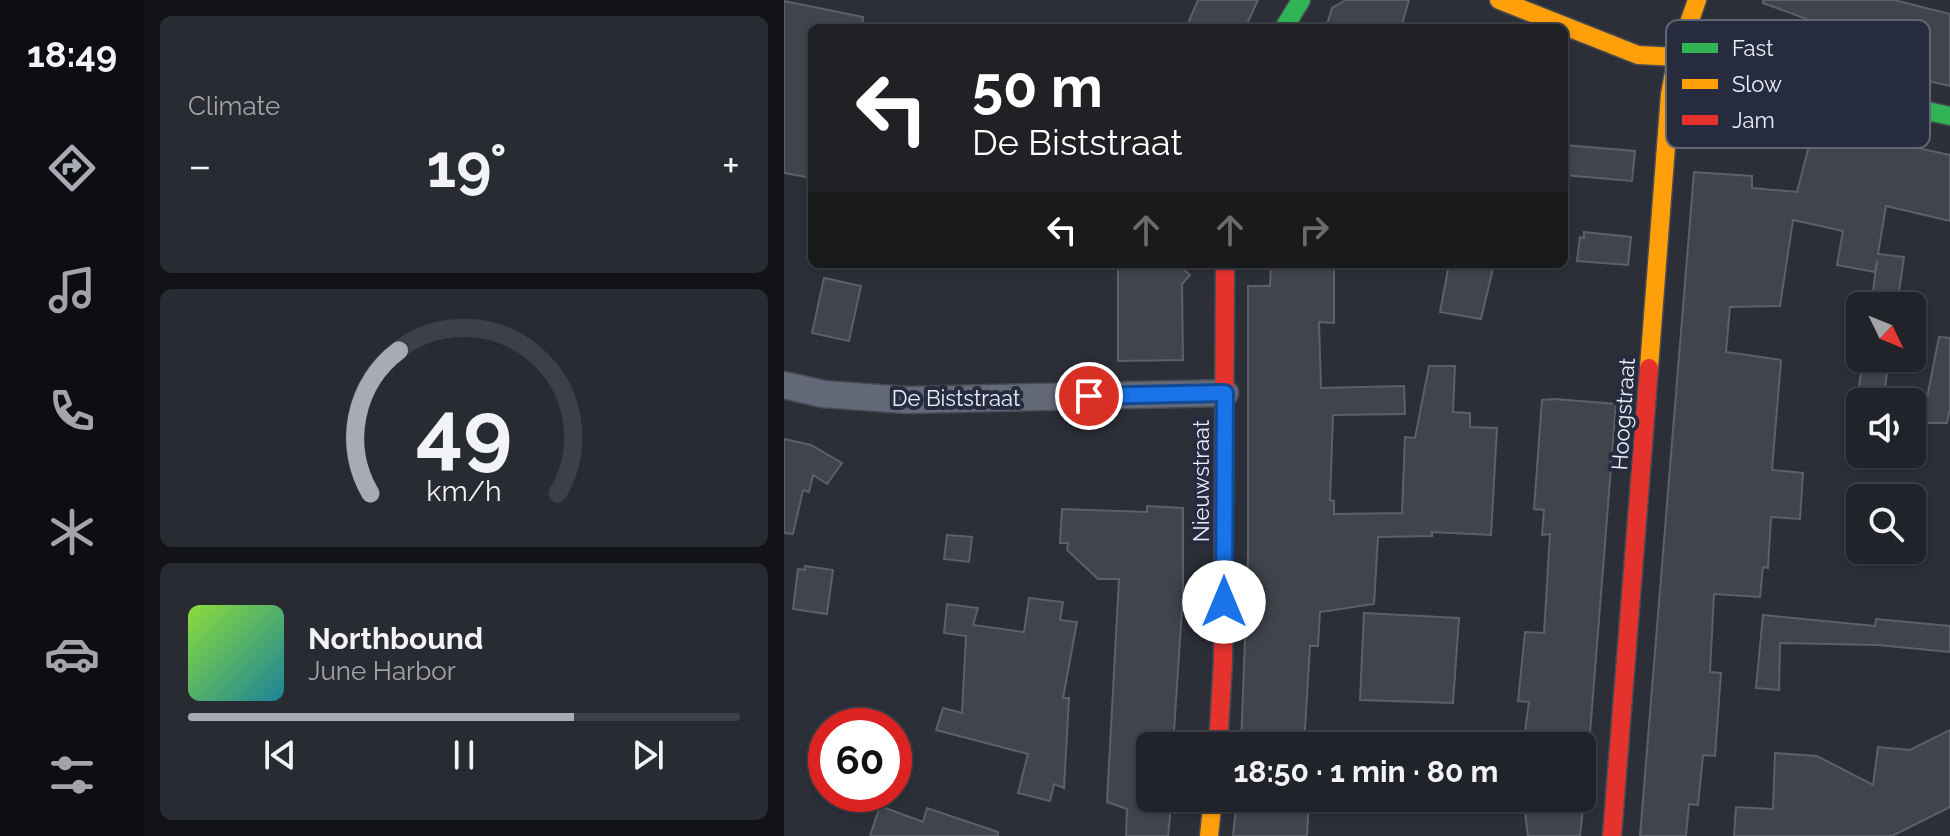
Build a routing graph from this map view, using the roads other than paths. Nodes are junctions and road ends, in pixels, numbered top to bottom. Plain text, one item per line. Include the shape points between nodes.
1 (1301, 0) edge
2 (1499, 0) edge
3 (1697, 0) edge
4 (1690, 20) edge
5 (1286, 24) edge
6 (1560, 24) edge
7 (1568, 27) edge
8 (1666, 56) edge
9 (1930, 112) edge
10 (1950, 116) edge
11 (1666, 145) edge
12 (1225, 268) edge
13 (784, 385) edge
14 (1225, 393) junction
15 (1219, 732) edge
16 (1212, 812) edge
17 (1209, 836) edge
18 (1612, 836) edge

1 - 5 street
2 - 6 street
3 - 4 street, Hoogstraat
7 - 8 street via 1638,55
9 - 10 street
11 - 18 street, Hoogstraat
12 - 14 street, Nieuwstraat
13 - 14 street, De Biststraat via 823,394 906,400
14 - 15 street, Nieuwstraat
16 - 17 street

